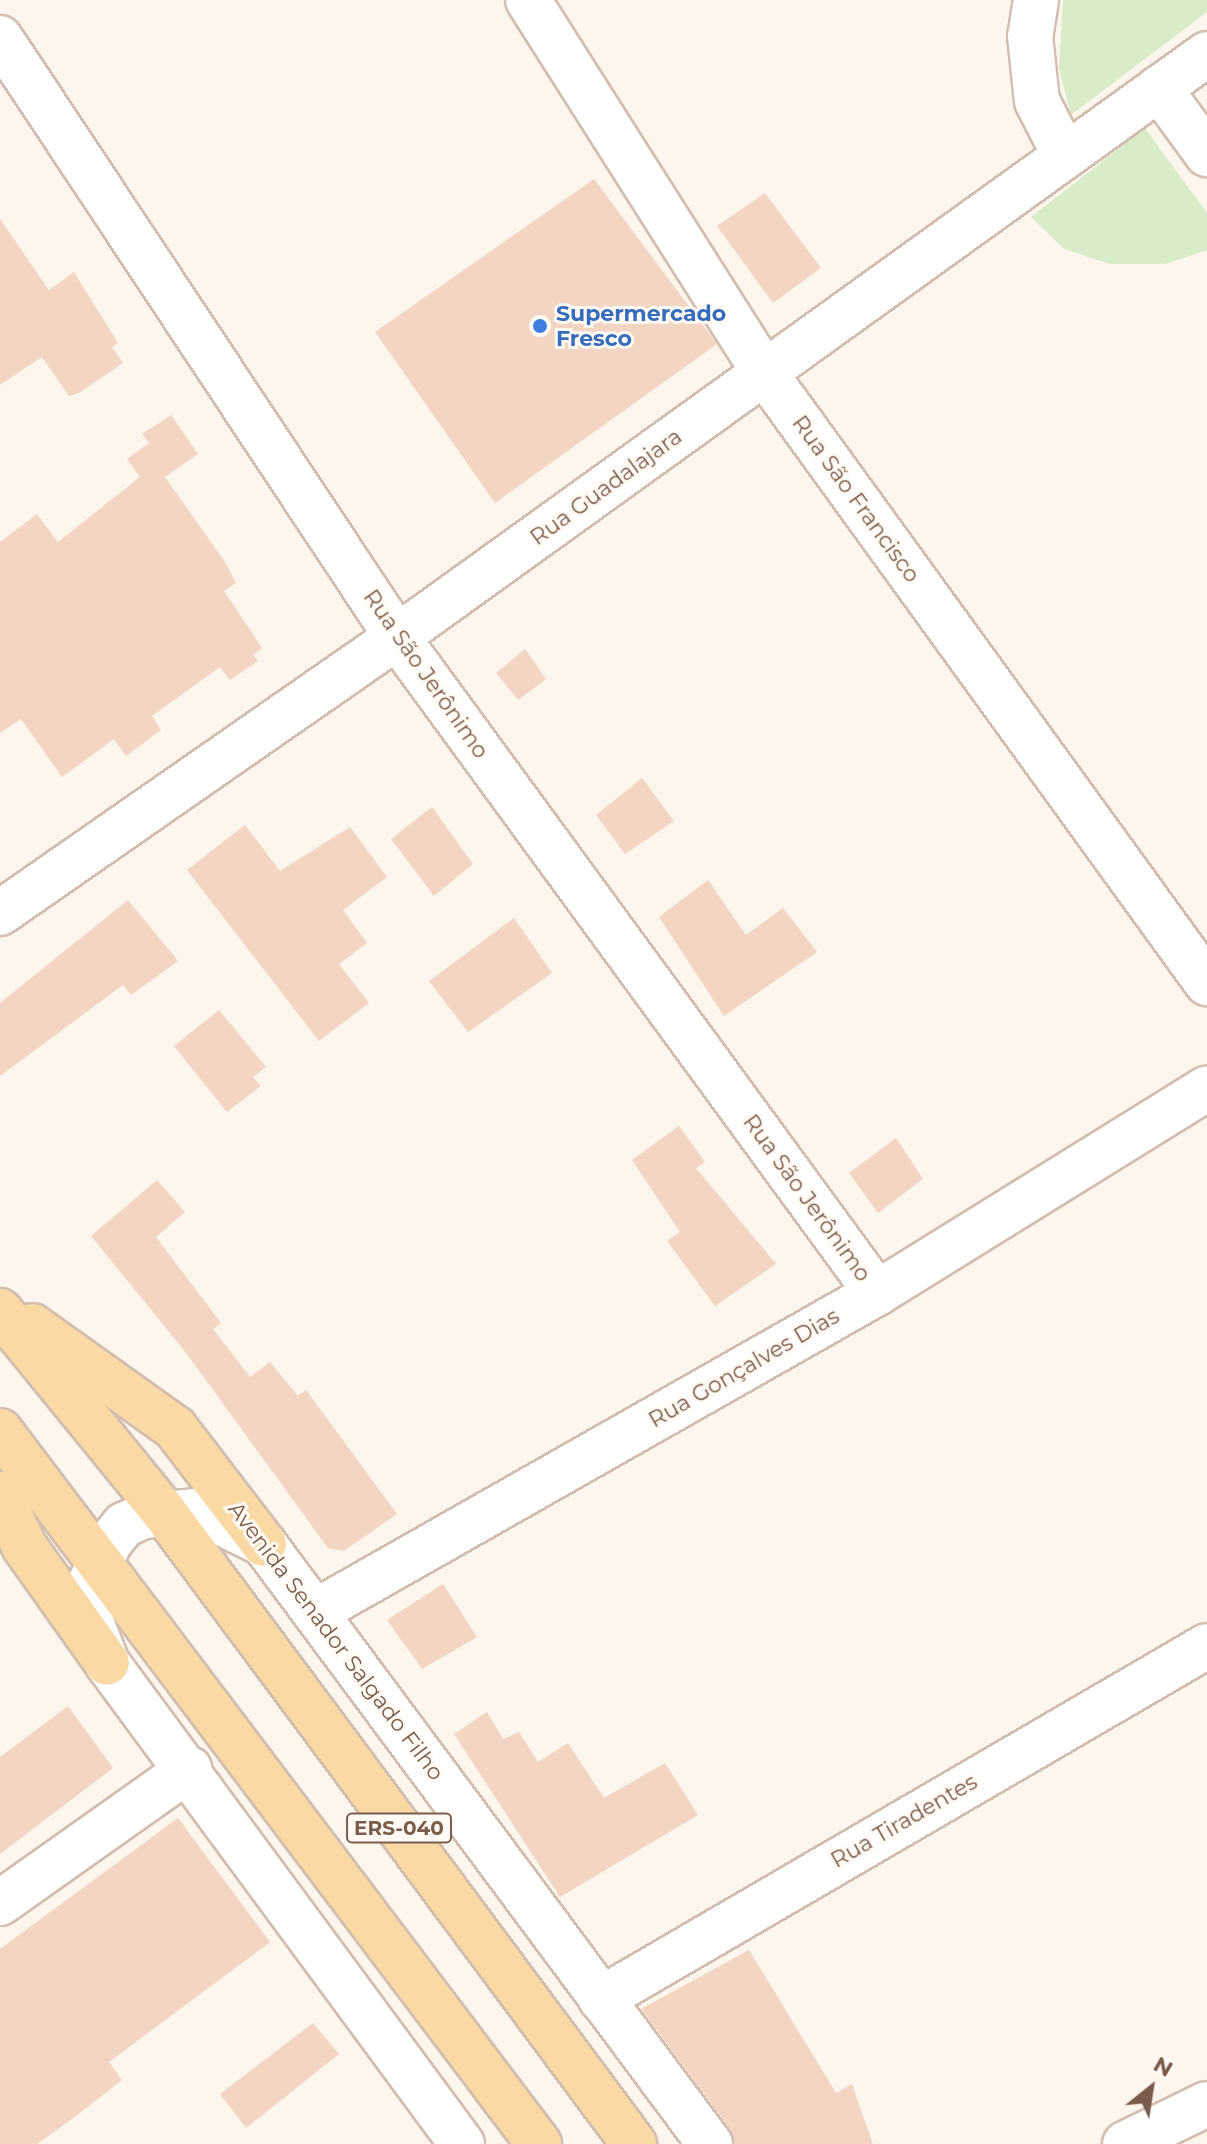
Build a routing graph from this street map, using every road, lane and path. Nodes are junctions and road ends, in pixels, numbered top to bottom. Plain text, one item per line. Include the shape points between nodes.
1 (528, 0) edge
2 (1036, 0) edge
3 (0, 38) edge
4 (1207, 54) edge
5 (1159, 88) junction
6 (1207, 154) edge
7 (1065, 156) junction
8 (764, 372) junction
9 (397, 637) junction
10 (0, 913) edge
11 (1207, 983) edge
12 (1207, 1088) edge
13 (877, 1293) junction
14 (0, 1304) edge
15 (0, 1311) edge
16 (0, 1431) edge
17 (0, 1494) edge
18 (164, 1512) junction
19 (264, 1544) junction
20 (100, 1560) junction
21 (315, 1612) junction
22 (1207, 1646) edge
23 (107, 1663) junction
24 (189, 1769) junction
25 (0, 1903) edge
26 (601, 1999) junction
27 (1207, 2104) edge
28 (462, 2144) edge
29 (539, 2144) edge
30 (634, 2144) edge
31 (710, 2144) edge
32 (1125, 2144) edge

1 - 8 street, Rua São Francisco
2 - 7 street via 1030,36 1037,101
3 - 9 street, Rua São Jerônimo
4 - 5 street, Rua Guadalajara
5 - 6 street
5 - 7 street, Rua Guadalajara
7 - 8 street, Rua Guadalajara
8 - 9 street, Rua Guadalajara
8 - 11 street, Rua São Francisco
9 - 10 street, Rua Guadalajara
9 - 13 street, Rua São Jerônimo
12 - 13 street, Rua Gonçalves Dias
13 - 21 street, Rua Gonçalves Dias
14 - 19 main road, Avenida Senador Salgado Filho via 175,1428
15 - 18 main road, ERS-040
16 - 20 main road, ERS-040
17 - 23 main road via 24,1546
18 - 19 street via 197,1511
18 - 20 street via 124,1525
18 - 30 main road, ERS-040
19 - 21 street, Avenida Senador Salgado Filho
20 - 23 street via 90,1583 89,1616
20 - 29 main road, ERS-040
21 - 26 street, Avenida Senador Salgado Filho
22 - 26 street, Rua Tiradentes
23 - 24 street
24 - 25 street
24 - 28 street
26 - 31 street, Avenida Senador Salgado Filho
27 - 32 street

